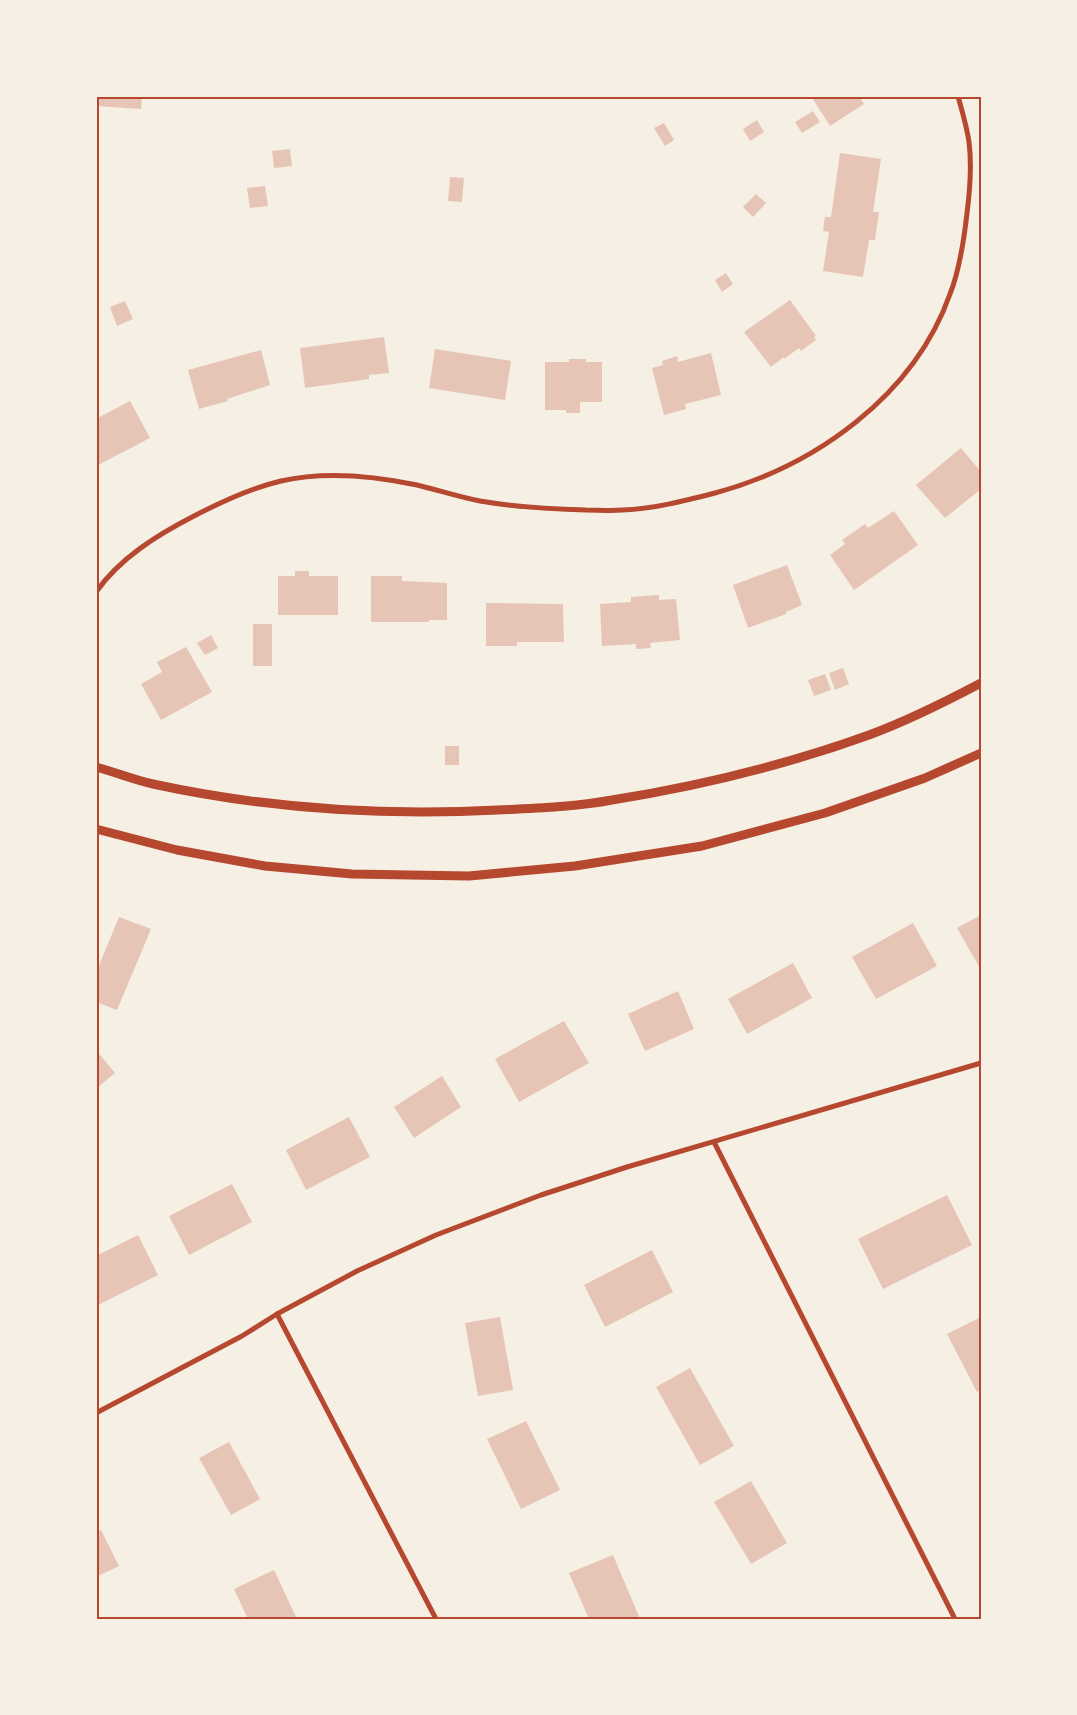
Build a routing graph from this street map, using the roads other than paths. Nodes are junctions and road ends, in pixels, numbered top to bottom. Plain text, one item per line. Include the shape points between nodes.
1 (958, 96) edge
2 (96, 579) edge
3 (102, 584) junction
4 (96, 592) edge
5 (981, 683) edge
6 (981, 753) edge
7 (96, 767) edge
8 (96, 828) edge
9 (981, 1063) edge
10 (714, 1142) junction
11 (277, 1314) junction
12 (96, 1413) edge
13 (436, 1619) edge
14 (955, 1619) edge

1 - 3 street via 969,142 970,186 964,242 950,294 931,336 880,402 833,440 787,467 737,487 675,504 622,510 544,508 479,500 368,477 320,476 283,481 248,491 171,528 130,556
2 - 3 street
3 - 4 street
5 - 7 street via 871,734 806,755 712,781 610,801 534,809 401,813 310,809 152,784
6 - 8 street via 925,778 825,813 702,846 576,866 469,876 352,874 265,866 177,850
9 - 10 street
10 - 11 street via 541,1195 436,1235 357,1271
10 - 14 street
11 - 12 street via 242,1336
11 - 13 street

